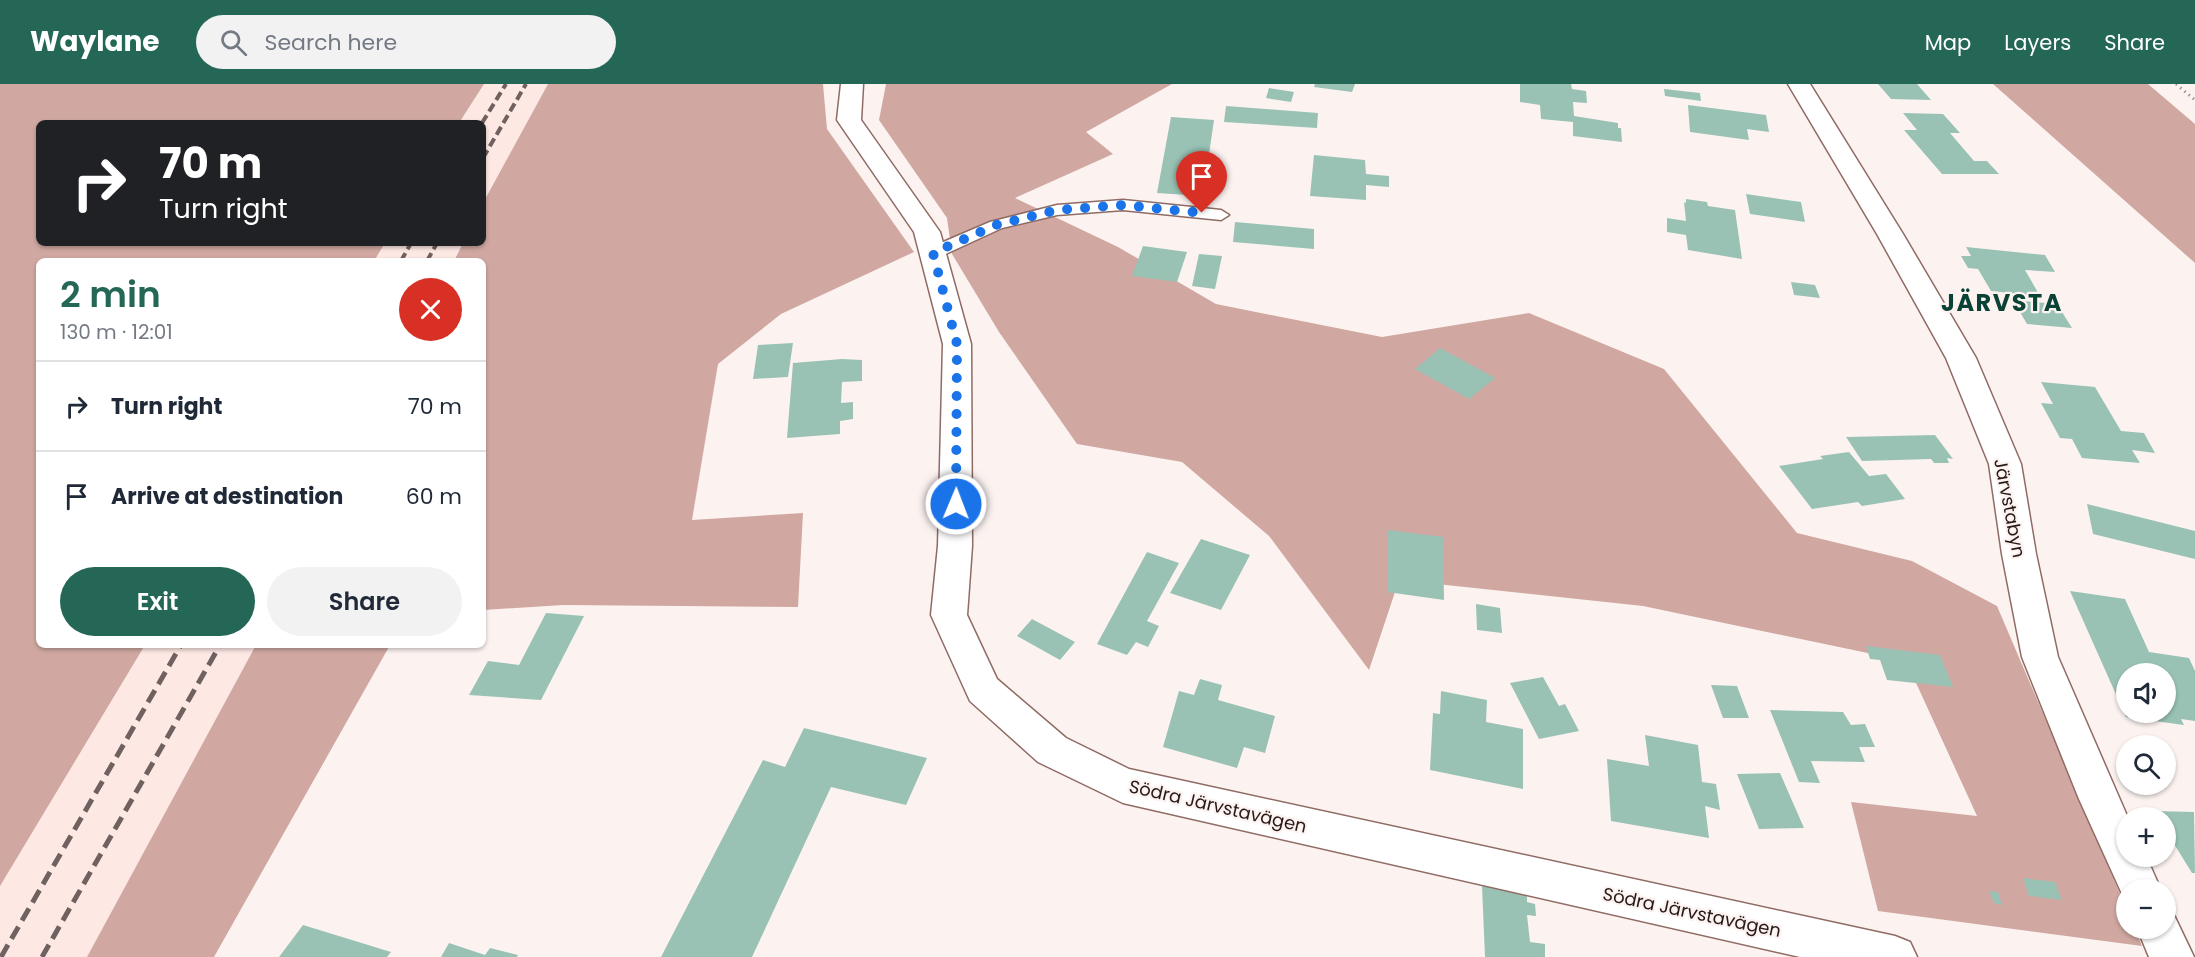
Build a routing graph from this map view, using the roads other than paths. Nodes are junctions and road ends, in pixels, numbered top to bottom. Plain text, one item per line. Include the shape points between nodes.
1 (852, 84) edge
2 (1799, 84) edge
3 (1221, 215) dead end
4 (933, 253) junction
5 (2135, 879) edge
6 (2163, 939) edge
7 (1895, 957) edge
8 (2172, 957) edge

1 - 4 street, Södra Järvstavägen via 849,120 927,232
2 - 5 street, Järvstabyn via 1961,358 2005,464 2040,657
3 - 4 lane via 1123,205 1057,210 996,225
4 - 7 street, Södra Järvstavägen via 957,344 955,546 949,615 983,690 1052,750 1123,785
6 - 8 street

